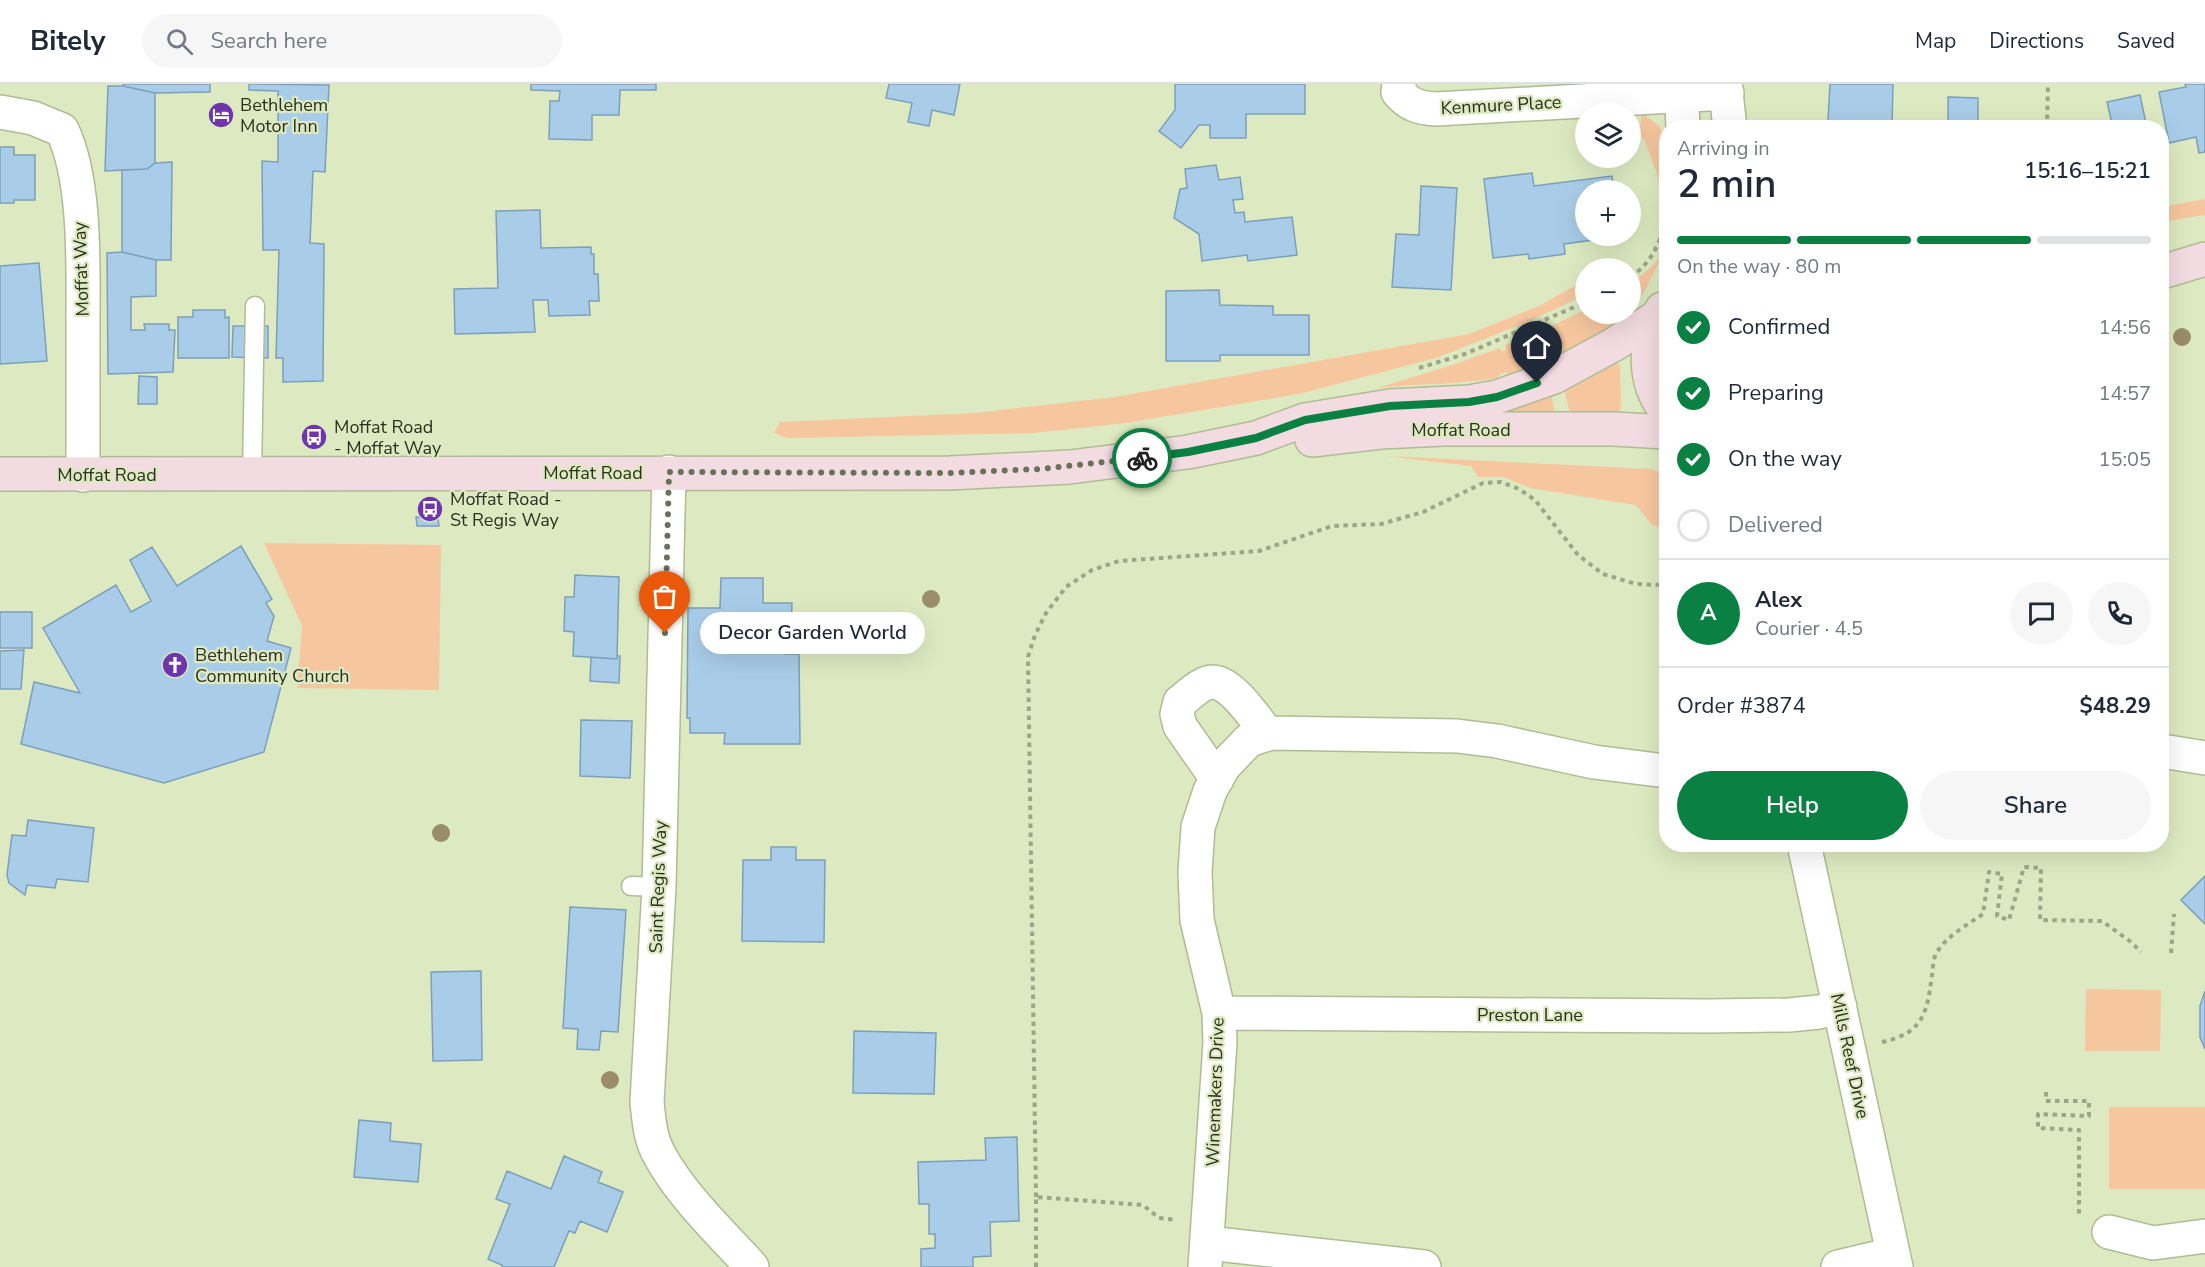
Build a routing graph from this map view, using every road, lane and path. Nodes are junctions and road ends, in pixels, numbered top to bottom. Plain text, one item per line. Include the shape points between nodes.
1 (1399, 84) edge
2 (2048, 84) edge
3 (1726, 88) edge
4 (1682, 90) edge
5 (0, 112) edge
6 (1683, 120) edge
7 (1729, 120) edge
8 (2047, 120) edge
9 (1659, 242) edge
10 (2203, 259) edge
11 (2169, 261) edge
12 (1641, 267) edge
13 (2169, 270) edge
14 (255, 306) dead end
15 (1575, 307) edge
16 (1659, 312) edge
17 (1659, 316) edge
18 (1416, 369) dead end
19 (1659, 399) edge
20 (1659, 432) edge
21 (1256, 438) junction
22 (669, 472) junction
23 (0, 474) edge
24 (252, 474) junction
25 (83, 475) junction
26 (1268, 734) junction
27 (2169, 752) edge
28 (2205, 758) edge
29 (1659, 770) edge
30 (1217, 779) junction
31 (1806, 852) edge
32 (2174, 914) dead end
33 (2141, 952) dead end
34 (2171, 953) dead end
35 (1839, 1007) junction
36 (1219, 1013) junction
37 (1849, 1049) junction
38 (2046, 1092) dead end
39 (2109, 1232) joint
40 (2205, 1236) edge
41 (1207, 1244) edge
42 (2156, 1255) edge
43 (1895, 1260) edge
44 (752, 1267) edge
45 (1036, 1267) edge
46 (1424, 1267) edge
47 (1838, 1267) edge

1 - 4 street, Kenmure Place via 1398,92 1407,102 1437,110
2 - 8 path
3 - 4 street, Kenmure Place
3 - 7 street
4 - 6 street
5 - 25 street, Moffat Way via 33,118 62,130 70,148 83,248
9 - 12 path
10 - 11 main road
10 - 13 main road
14 - 24 lane
15 - 18 path via 1465,354
16 - 21 main road, Moffat Road via 1613,345 1554,376 1508,393 1469,402 1390,406 1305,420
17 - 19 main road, Moffat Road via 1649,338 1648,368
20 - 21 main road, Moffat Road via 1443,429 1311,440
21 - 22 main road, Moffat Road via 1188,452 1021,471
22 - 24 main road, Moffat Road
22 - 44 street, Saint Regis Way via 645,887 647,1102 650,1130 659,1155 704,1215
23 - 25 main road, Moffat Road
24 - 25 main road, Moffat Road
26 - 29 street, Winemakers Drive via 1456,736
26 - 30 street, Winemakers Drive via 1249,740
26 - 30 street via 1220,682 1208,682 1180,702 1180,726
27 - 28 street
30 - 36 street, Winemakers Drive via 1198,827 1195,872 1197,920
31 - 35 street, Mills Reef Drive
32 - 34 path
33 - 37 path via 2102,921 2040,920 2041,868 2024,867 2009,920 1997,916 2002,874 1989,872 1983,914 1952,935 1935,954 1923,1018 1902,1037
35 - 36 street, Preston Lane via 1789,1015 1707,1016
35 - 37 street, Mills Reef Drive
36 - 41 street, Winemakers Drive
37 - 43 street, Mills Reef Drive
38 - 39 path via 2046,1101 2089,1101 2089,1116 2038,1114 2038,1128 2079,1130 2079,1218 2102,1222
39 - 42 street
40 - 42 street
41 - 45 path via 1143,1205 1036,1197
41 - 46 street
43 - 47 street

